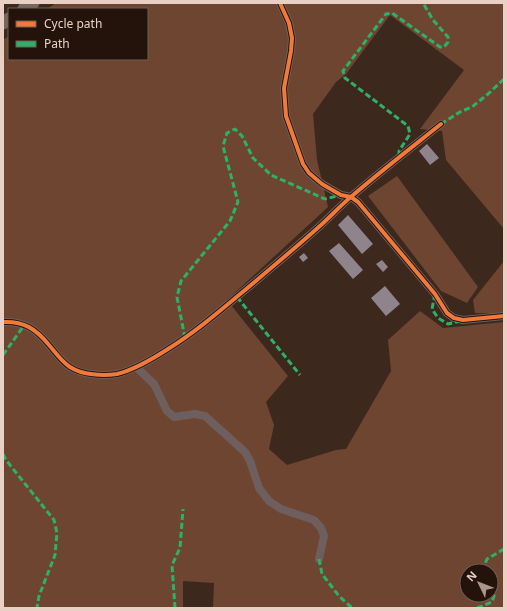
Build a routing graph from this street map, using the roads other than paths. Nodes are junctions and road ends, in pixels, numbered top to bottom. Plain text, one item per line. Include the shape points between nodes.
1 (280, 3) edge
2 (441, 124) dead end
3 (351, 197) junction
4 (504, 316) edge
5 (3, 322) edge
6 (136, 367) junction
7 (319, 559) dead end

1 - 3 street via 289,23 292,38 292,51 284,88 286,116 309,173 341,195
2 - 3 street
3 - 4 street via 358,202 435,294 447,313 463,320
3 - 6 street via 199,328
5 - 6 street via 24,324 36,331 59,358 79,371 95,375 117,374
6 - 7 street via 154,384 167,411 174,417 195,414 205,416 244,452 260,488 269,501 281,509 314,520 324,536

